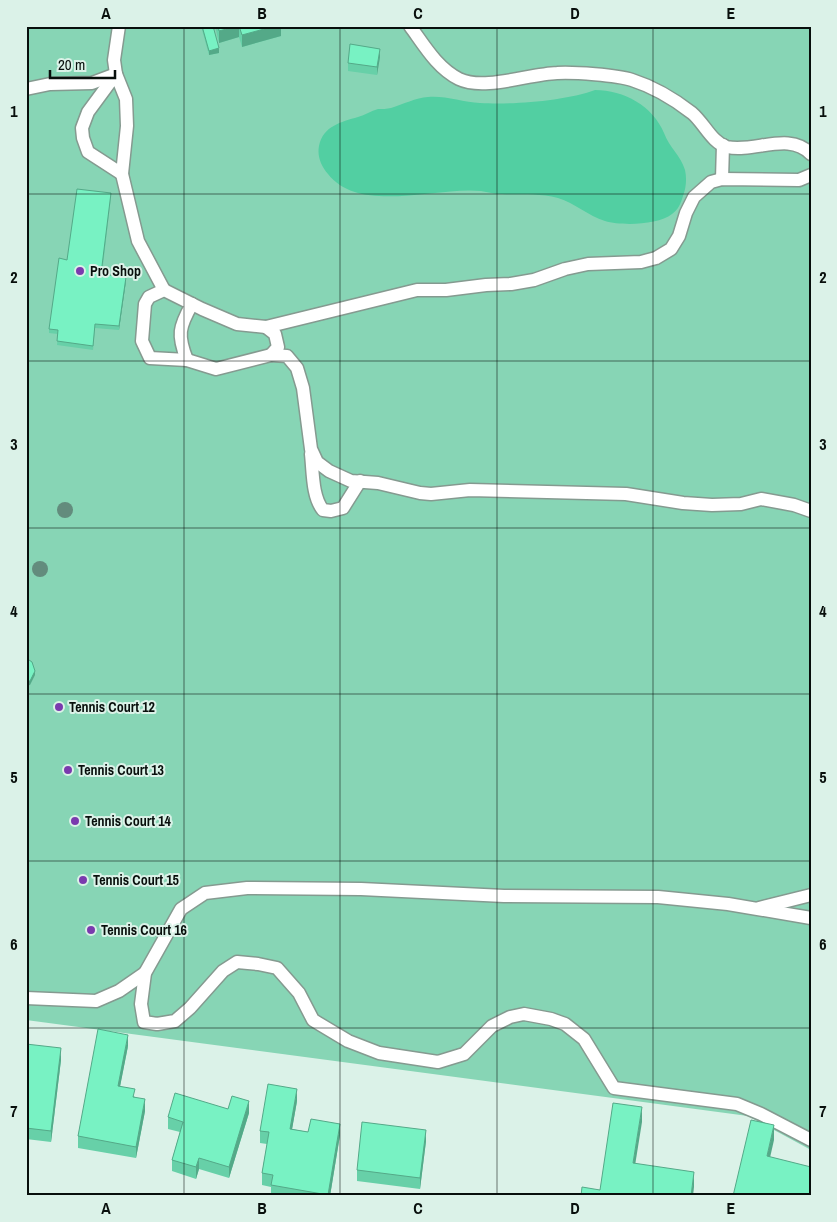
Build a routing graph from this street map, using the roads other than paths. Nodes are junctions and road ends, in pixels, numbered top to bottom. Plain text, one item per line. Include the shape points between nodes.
1 (119, 26) edge
2 (410, 26) edge
3 (116, 74) junction
4 (26, 89) edge
5 (723, 145) junction
6 (811, 154) edge
7 (122, 174) junction
8 (811, 175) edge
9 (722, 179) junction
10 (164, 290) junction
11 (192, 304) junction
12 (266, 327) junction
13 (271, 355) junction
14 (187, 360) junction
15 (311, 449) junction
16 (360, 481) junction
17 (811, 512) edge
18 (811, 895) edge
19 (754, 909) junction
20 (811, 918) edge
21 (145, 974) junction
22 (26, 998) edge
23 (811, 1140) edge

1 - 3 lane via 114,60
2 - 5 lane via 438,64 459,79 480,84 557,73 631,79 667,95 693,114
3 - 4 lane via 92,83 50,84
3 - 7 lane via 126,99
3 - 7 lane via 88,112 82,128 88,152
5 - 6 lane via 754,148 793,143
5 - 9 lane
7 - 10 lane via 138,242
8 - 9 lane via 799,180
9 - 12 lane via 710,182 694,197 679,236 671,248 656,258 641,262 588,264 511,284 417,290
10 - 11 lane
10 - 14 lane via 148,297 142,341 150,358
11 - 12 lane via 237,324
11 - 14 lane via 182,321 180,343
12 - 13 lane via 275,334 278,347
13 - 14 lane via 216,369
13 - 15 lane via 287,356 297,368 303,388
15 - 16 lane via 317,462 329,471 351,481
15 - 16 lane via 318,504 323,510 343,508
16 - 17 lane via 431,494 470,490 626,494 712,505 741,504 761,499
18 - 19 lane
19 - 20 lane
19 - 21 lane via 658,897 248,888 205,893 181,909
21 - 22 lane via 96,1002
21 - 23 lane via 141,1004 144,1022 175,1021 222,971 237,962 258,964 277,968 299,993 312,1020 348,1041 379,1053 438,1062 464,1054 492,1026 510,1017 524,1014 551,1019 565,1024 584,1039 614,1088 736,1104

